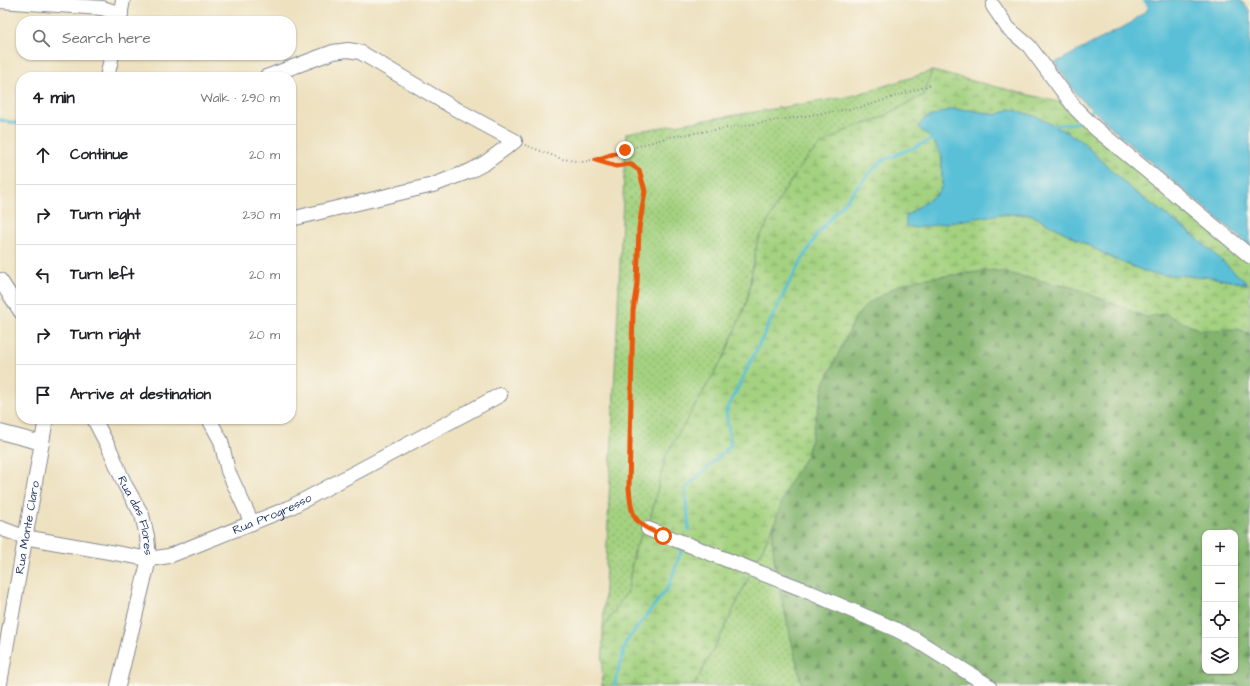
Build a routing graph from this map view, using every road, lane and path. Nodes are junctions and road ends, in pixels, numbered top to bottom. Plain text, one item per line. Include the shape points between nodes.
1 (0, 2) edge
2 (993, 6) dead end
3 (121, 12) edge
4 (111, 60) edge
5 (108, 72) edge
6 (279, 72) edge
7 (930, 85) dead end
8 (515, 141) junction
9 (596, 160) junction
10 (296, 218) edge
11 (1250, 256) edge
12 (0, 280) edge
13 (4, 293) edge
14 (16, 306) edge
15 (500, 395) dead end
16 (45, 424) edge
17 (96, 424) edge
18 (212, 424) edge
19 (0, 432) edge
20 (42, 443) junction
21 (252, 523) junction
22 (0, 528) edge
23 (648, 529) joint
24 (24, 537) junction
25 (149, 559) junction
26 (0, 683) edge
27 (118, 686) edge
28 (989, 686) edge

1 - 3 street via 102,8
2 - 11 street via 1008,28 1029,46 1076,108 1096,128
4 - 5 street
6 - 8 street via 333,52 360,52
7 - 9 path via 863,107 669,137
8 - 9 path via 562,159 584,162
8 - 10 street via 485,163 433,185
9 - 23 path via 616,166 630,164 639,170 645,191 639,228 637,284 633,310 629,488 636,522
12 - 13 street
13 - 14 street
15 - 21 street, Rua Progresso via 289,508
16 - 20 street, Rua Monte Claro
17 - 25 street, Rua das Flores via 124,485 144,519
18 - 21 street via 221,441 228,471
19 - 20 street
20 - 24 street, Rua Monte Claro via 33,501
21 - 25 street, Rua Progresso via 169,556
22 - 24 street, Rua Progresso
23 - 28 street via 802,589 897,630
24 - 25 street, Rua Progresso
24 - 26 street, Rua Monte Claro
25 - 27 street, Rua das Flores

